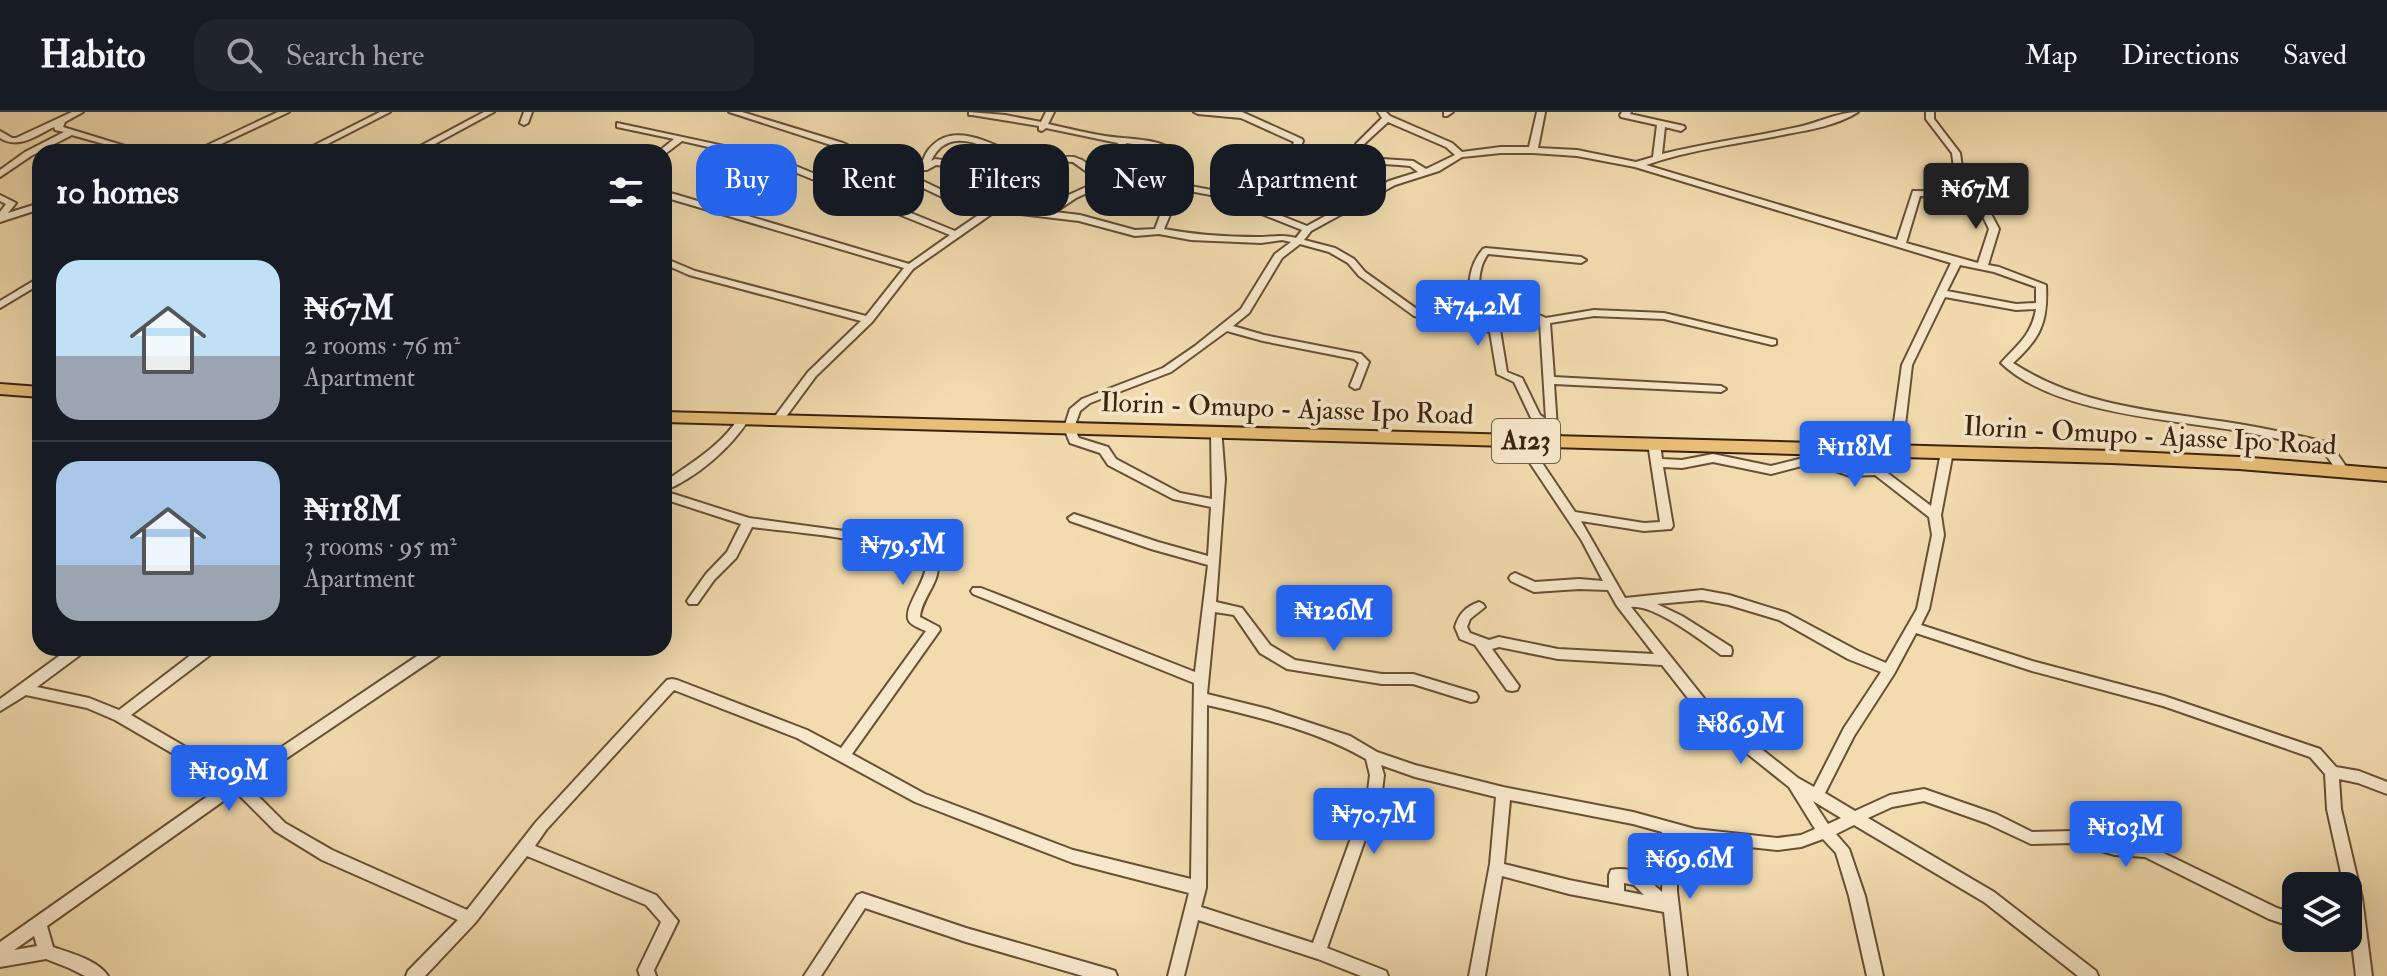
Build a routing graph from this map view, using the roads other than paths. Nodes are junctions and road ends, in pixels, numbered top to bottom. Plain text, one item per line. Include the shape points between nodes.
1 (79, 112) edge
2 (285, 112) edge
3 (386, 112) edge
4 (490, 112) edge
5 (528, 112) edge
6 (733, 112) edge
7 (1050, 112) edge
8 (1198, 112) edge
9 (1541, 112) edge
10 (1627, 112) edge
11 (1854, 112) edge
12 (1930, 112) edge
13 (972, 113) edge
14 (1237, 114) edge
15 (1384, 115) edge
16 (61, 121) junction
17 (524, 123) dead end
18 (620, 125) dead end
19 (1661, 125) junction
20 (1042, 128) junction
21 (1681, 128) dead end
22 (69, 133) junction
23 (0, 134) edge
24 (681, 138) junction
25 (1123, 140) junction
26 (48, 144) edge
27 (111, 144) edge
28 (218, 144) edge
29 (321, 144) edge
30 (428, 144) edge
31 (837, 144) edge
32 (984, 144) edge
33 (1298, 144) edge
34 (1360, 144) edge
35 (672, 145) edge
36 (1533, 150) junction
37 (32, 152) edge
38 (1460, 155) junction
39 (1657, 158) junction
40 (1386, 161) edge
41 (940, 163) edge
42 (925, 164) joint
43 (1637, 165) junction
44 (1425, 173) junction
45 (0, 174) edge
46 (1194, 189) edge
47 (1977, 195) junction
48 (672, 196) edge
49 (0, 198) edge
50 (32, 209) edge
51 (982, 216) edge
52 (1058, 216) edge
53 (1165, 216) edge
54 (0, 219) edge
55 (1308, 229) junction
56 (1159, 231) junction
57 (955, 234) junction
58 (1261, 240) junction
59 (1297, 242) junction
60 (1901, 243) junction
61 (1278, 256) junction
62 (1581, 260) dead end
63 (1957, 261) junction
64 (672, 264) edge
65 (910, 267) junction
66 (1982, 267) junction
67 (32, 285) edge
68 (1941, 293) junction
69 (1479, 300) junction
70 (0, 305) edge
71 (2043, 306) junction
72 (868, 320) junction
73 (1545, 321) junction
74 (1225, 327) junction
75 (1482, 328) junction
76 (1772, 342) dead end
77 (1548, 380) junction
78 (1355, 386) dead end
79 (0, 389) edge
80 (1721, 389) dead end
81 (32, 391) edge
82 (672, 417) edge
83 (744, 419) junction
84 (778, 419) junction
85 (1069, 428) junction
86 (1217, 431) junction
87 (1554, 434) junction
88 (1522, 442) junction
89 (1654, 443) junction
90 (1896, 451) junction
91 (1947, 452) junction
92 (1813, 454) junction
93 (1657, 463) junction
94 (2343, 471) junction
95 (2387, 475) edge
96 (672, 482) edge
97 (672, 498) edge
98 (1218, 504) junction
99 (1570, 515) junction
100 (1935, 515) junction
101 (1074, 518) dead end
102 (748, 522) junction
103 (1214, 562) junction
104 (1515, 578) dead end
105 (1612, 586) junction
106 (977, 591) dead end
107 (693, 601) dead end
108 (1638, 601) junction
109 (1621, 603) junction
110 (1209, 606) junction
111 (1479, 607) dead end
112 (1913, 627) junction
113 (1480, 643) junction
114 (1726, 651) dead end
115 (68, 656) edge
116 (199, 656) edge
117 (427, 656) edge
118 (1663, 660) junction
119 (1889, 670) junction
120 (1201, 680) junction
121 (1512, 686) dead end
122 (24, 689) junction
123 (1471, 697) dead end
124 (1201, 698) junction
125 (0, 706) edge
126 (120, 716) junction
127 (844, 755) junction
128 (1372, 756) junction
129 (2332, 772) junction
130 (1793, 782) junction
131 (237, 784) junction
132 (2387, 788) edge
133 (1503, 793) junction
134 (1817, 795) junction
135 (1854, 819) junction
136 (1669, 830) junction
137 (1825, 832) junction
138 (524, 848) junction
139 (1496, 868) junction
140 (2348, 872) edge
141 (1198, 888) junction
142 (1668, 906) junction
143 (1193, 911) junction
144 (2282, 917) edge
145 (470, 918) junction
146 (39, 924) junction
147 (0, 951) edge
148 (46, 952) junction
149 (1318, 952) junction
150 (2358, 952) edge
151 (0, 960) edge
152 (100, 976) edge
153 (414, 976) edge
154 (648, 976) edge
155 (812, 976) edge
156 (1109, 976) edge
157 (1176, 976) edge
158 (1380, 976) edge
159 (1477, 976) edge
160 (1679, 976) edge
161 (1875, 976) edge
162 (2090, 976) edge
163 (2364, 976) edge

1 - 16 street
2 - 28 street
3 - 29 street
4 - 30 street
5 - 17 street
6 - 31 street
7 - 20 street
8 - 14 street
9 - 36 street
10 - 19 street via 1624,115
11 - 39 street via 1822,126
12 - 47 street via 1956,153 1959,175
13 - 20 street
14 - 33 street
15 - 34 street
15 - 38 street
16 - 22 street via 58,128
16 - 23 street via 17,141
18 - 24 street
19 - 21 street
19 - 39 street
20 - 25 street
22 - 26 street
22 - 27 street
24 - 35 street
24 - 57 street via 792,166
25 - 25 street via 1161,145 1174,153 1165,161 1119,157
32 - 42 street via 951,136 929,149
36 - 38 street
36 - 43 street
37 - 45 street
38 - 44 street
39 - 43 street
40 - 44 street via 1413,164
41 - 42 street
43 - 60 street
44 - 55 street via 1392,183
46 - 55 street
47 - 60 street via 1916,193
47 - 66 street via 1994,229
48 - 65 street
49 - 54 street via 11,208
50 - 54 street
51 - 57 street
52 - 56 street via 1123,232
53 - 56 street
55 - 59 street
56 - 58 street
57 - 65 street
58 - 59 street via 1282,237
58 - 61 street
59 - 61 street
59 - 75 street via 1332,250 1351,261 1418,314
60 - 63 street
61 - 74 street via 1245,311
62 - 69 street via 1486,251 1476,268 1474,295
63 - 66 street
63 - 68 street
64 - 72 street
65 - 72 street
66 - 71 street via 2041,285
67 - 70 street
68 - 71 street via 2016,307
68 - 90 street via 1907,365
69 - 73 street
69 - 75 street via 1476,313
71 - 94 street via 2032,341 2006,363 2044,388 2133,411 2326,446
72 - 84 street via 812,374
73 - 76 street via 1594,313 1664,316
73 - 77 street
74 - 78 street via 1357,356 1364,362
74 - 85 street via 1167,370 1079,405
75 - 87 street via 1495,330 1502,374 1518,380 1536,417
77 - 80 street
77 - 87 street
79 - 81 highway
82 - 83 highway, Ilorin - Omupo - Ajasse Ipo Road / A123
83 - 84 highway, Ilorin - Omupo - Ajasse Ipo Road / A123
83 - 96 street via 724,446
84 - 85 highway, Ilorin - Omupo - Ajasse Ipo Road / A123
85 - 86 highway, Ilorin - Omupo - Ajasse Ipo Road / A123
85 - 98 street via 1074,440 1104,450 1112,462 1135,476 1177,496
86 - 88 highway, Ilorin - Omupo - Ajasse Ipo Road / A123
86 - 98 street
87 - 88 highway, Ilorin - Omupo - Ajasse Ipo Road / A123
87 - 89 highway, Ilorin - Omupo - Ajasse Ipo Road / A123
88 - 99 street
89 - 92 highway, Ilorin - Omupo - Ajasse Ipo Road / A123
89 - 93 street
90 - 91 highway, Ilorin - Omupo - Ajasse Ipo Road / A123
90 - 92 highway, Ilorin - Omupo - Ajasse Ipo Road / A123
91 - 94 highway, Ilorin - Omupo - Ajasse Ipo Road / A123
91 - 100 street
92 - 93 street via 1771,470 1713,458
92 - 100 street via 1850,472 1877,471
93 - 99 street via 1667,526
94 - 95 highway, Ilorin - Omupo - Ajasse Ipo Road / A123
97 - 102 street
98 - 103 street
99 - 105 street
100 - 112 street via 1938,535 1923,609
101 - 103 street
102 - 107 street via 732,555
102 - 127 street via 896,547 932,562 933,573 913,611 914,619 934,630
103 - 110 street
104 - 105 street via 1534,587
105 - 109 street
106 - 120 street
108 - 109 street
108 - 114 street via 1678,619
108 - 119 street via 1702,595 1729,600 1783,616
109 - 118 street
110 - 120 street
110 - 123 street via 1238,611 1265,649 1292,665 1413,679
111 - 113 street via 1465,616 1461,627 1465,636
112 - 119 street
112 - 129 street via 2195,711 2315,753
113 - 118 street
113 - 121 street
115 - 122 street
116 - 126 street
117 - 131 street
118 - 130 street via 1710,716
119 - 134 street
120 - 124 street
122 - 125 street
122 - 126 street via 89,703
124 - 128 street via 1345,740
124 - 141 street
126 - 131 street
127 - 138 street via 672,684
127 - 141 street via 920,798 1073,856
128 - 133 street
128 - 149 street via 1375,791
129 - 132 street
129 - 140 street
130 - 134 street
130 - 137 street
131 - 145 street via 280,827 327,855
131 - 146 street
133 - 136 street
133 - 139 street
134 - 135 street
135 - 137 street
135 - 144 street via 1890,801 1924,795 2031,838 2073,837 2147,851
135 - 162 street via 1989,897
136 - 137 street via 1777,844
136 - 142 street via 1673,863
137 - 161 street via 1842,849
138 - 145 street
138 - 154 street via 662,909 670,921 646,970
139 - 142 street
139 - 159 street
141 - 143 street
142 - 160 street
143 - 149 street
143 - 157 street
145 - 153 street
146 - 147 street
146 - 148 street
148 - 151 street
148 - 152 street
149 - 158 street
150 - 163 street
155 - 156 street via 862,900

